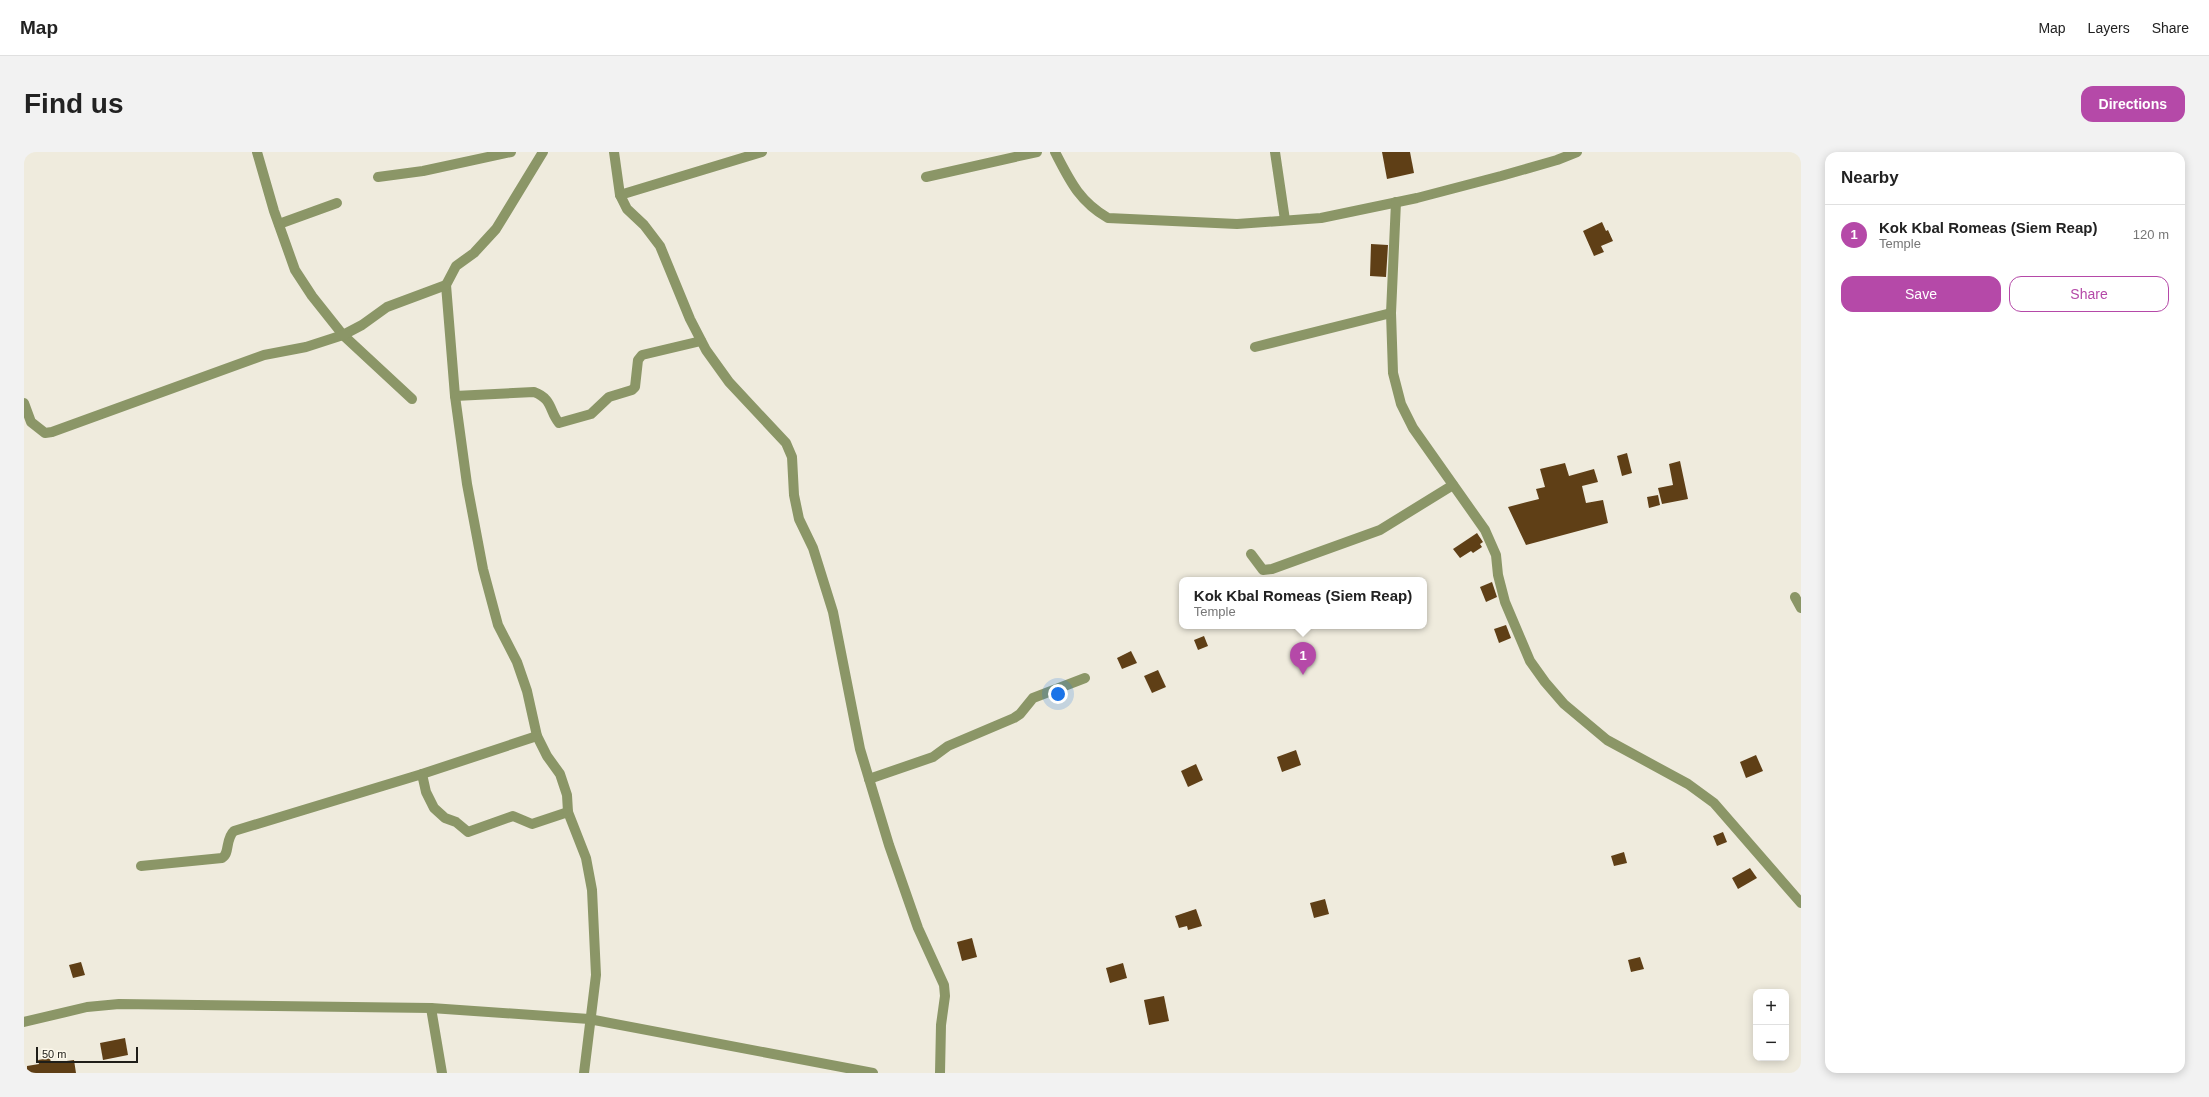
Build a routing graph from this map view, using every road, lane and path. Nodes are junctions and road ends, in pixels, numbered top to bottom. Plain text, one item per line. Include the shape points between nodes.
1 (257, 152) edge
2 (511, 152) edge
3 (543, 152) edge
4 (614, 152) edge
5 (762, 152) edge
6 (1037, 152) edge
7 (1055, 152) edge
8 (1275, 152) edge
9 (1577, 152) edge
10 (378, 177) dead end
11 (926, 177) dead end
12 (620, 195) junction
13 (1396, 202) junction
14 (337, 203) dead end
15 (1285, 220) junction
16 (278, 224) junction
17 (446, 284) junction
18 (1391, 313) junction
19 (343, 335) junction
20 (701, 341) junction
21 (1255, 346) dead end
22 (455, 396) junction
23 (412, 399) dead end
24 (24, 403) edge
25 (1453, 485) junction
26 (1251, 554) dead end
27 (1795, 597) dead end
28 (1801, 608) edge
29 (1085, 678) dead end
30 (537, 736) junction
31 (422, 774) junction
32 (869, 779) junction
33 (568, 812) junction
34 (141, 866) dead end
35 (1801, 903) edge
36 (431, 1008) junction
37 (589, 1019) junction
38 (24, 1022) edge
39 (442, 1073) edge
40 (584, 1073) edge
41 (873, 1073) edge
42 (940, 1073) edge

1 - 16 street
2 - 10 street via 423,171
3 - 17 street via 496,229 474,253 456,266
4 - 12 street
5 - 12 street
6 - 11 street
7 - 15 street via 1077,193 1091,208 1108,218 1237,224
8 - 15 street
9 - 13 street via 1528,169
12 - 20 street via 628,209 660,246
13 - 15 street via 1321,218
13 - 18 street
14 - 16 street
16 - 19 street via 295,270
17 - 19 street via 387,307
17 - 22 street
18 - 21 street
18 - 25 street via 1393,373 1401,404 1413,428
19 - 23 street
19 - 24 street via 250,360 52,432 45,433 31,422
20 - 22 street via 642,355 638,360 635,387 632,390 609,397 591,414 560,423 549,402 534,392
20 - 32 street via 729,382 786,443 792,457 794,495 799,519 813,548 833,612 860,749
22 - 30 street via 467,484 483,569 498,625 517,662 527,691
25 - 26 street via 1380,530 1272,570 1263,570
25 - 35 street via 1485,530 1496,555 1498,574 1508,608 1530,661 1545,682 1564,704 1607,740 1702,792
27 - 28 street
29 - 32 street via 1033,698 1014,718 948,746 933,757
30 - 31 street
30 - 33 street via 560,774 567,795
31 - 33 street via 426,792 434,808 468,832 513,816 532,824
31 - 34 street via 234,832 228,840 226,854 222,858
32 - 42 street via 918,928 944,985
33 - 37 street via 586,858 592,890 596,975
36 - 37 street
36 - 38 street via 119,1004 87,1007
36 - 39 street
37 - 40 street
37 - 41 street

